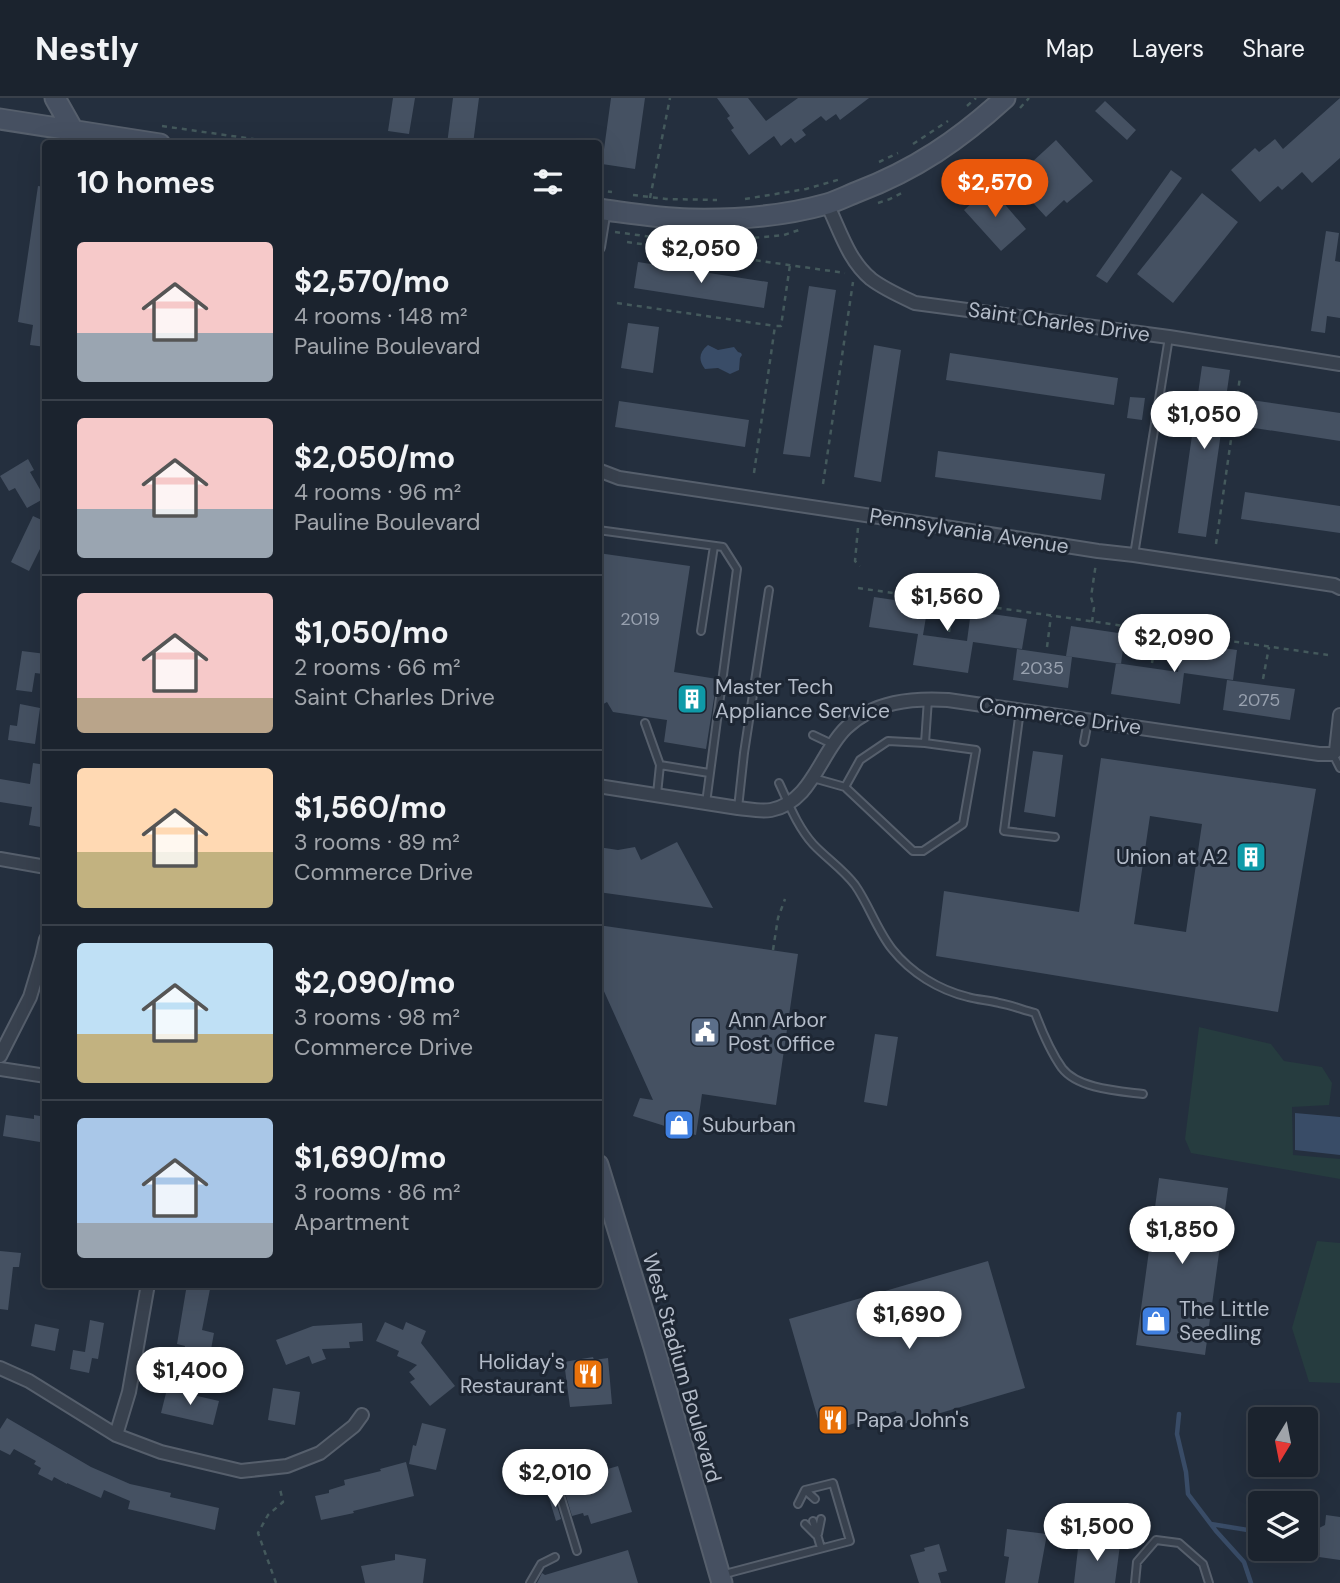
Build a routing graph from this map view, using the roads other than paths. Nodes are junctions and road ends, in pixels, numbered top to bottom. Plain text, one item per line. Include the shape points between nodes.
1 (55, 98) edge
2 (1005, 98) edge
3 (0, 119) edge
4 (160, 134) edge
5 (77, 136) edge
6 (827, 204) junction
7 (602, 209) edge
8 (1168, 337) junction
9 (1340, 364) edge
10 (602, 472) edge
11 (602, 531) edge
12 (714, 545) junction
13 (1134, 555) junction
14 (1340, 588) edge
15 (769, 590) dead end
16 (701, 631) dead end
17 (928, 699) junction
18 (1020, 710) junction
19 (1340, 715) edge
20 (1088, 720) junction
21 (645, 723) dead end
22 (813, 735) dead end
23 (1083, 742) dead end
24 (925, 743) junction
25 (832, 744) junction
26 (1333, 754) junction
27 (660, 765) junction
28 (1340, 768) edge
29 (709, 773) junction
30 (813, 778) junction
31 (779, 783) dead end
32 (602, 787) edge
33 (845, 787) junction
34 (657, 794) junction
35 (788, 802) junction
36 (706, 803) junction
37 (738, 808) junction
38 (1055, 837) dead end
39 (0, 859) edge
40 (42, 866) edge
41 (42, 957) edge
42 (0, 1056) edge
43 (0, 1069) edge
44 (42, 1075) edge
45 (1143, 1094) dead end
46 (602, 1178) edge
47 (147, 1288) edge
48 (0, 1368) edge
49 (362, 1415) dead end
50 (116, 1435) junction
51 (548, 1456) dead end
52 (805, 1490) junction
53 (811, 1500) dead end
54 (799, 1504) dead end
55 (817, 1520) dead end
56 (805, 1524) dead end
57 (817, 1536) junction
58 (821, 1548) junction
59 (577, 1551) dead end
60 (555, 1556) dead end
61 (721, 1579) edge
62 (530, 1583) edge
63 (1135, 1583) edge
64 (1209, 1583) edge

1 - 5 street
2 - 6 street via 951,144 875,186
3 - 5 street
4 - 5 street
6 - 7 street via 778,213 688,219
6 - 8 street, Saint Charles Drive via 860,267 880,285 912,302
8 - 9 street, Saint Charles Drive
8 - 13 lane
10 - 13 street, Pennsylvania Avenue via 619,478
11 - 12 lane
12 - 16 lane
12 - 29 lane via 723,547 737,569
13 - 14 street, Pennsylvania Avenue
15 - 37 lane
17 - 18 street, Commerce Drive
17 - 24 lane
17 - 25 street, Commerce Drive via 902,701 864,714
18 - 20 street, Commerce Drive
18 - 38 lane via 1004,831
19 - 26 street
20 - 23 lane
20 - 26 street, Commerce Drive
21 - 27 lane
22 - 25 lane
24 - 33 lane via 888,741 860,760
24 - 33 lane via 976,750 963,824 923,851 913,851
25 - 30 street, Commerce Drive
26 - 28 lane
27 - 29 lane
27 - 34 lane
29 - 36 lane
30 - 33 lane
30 - 35 street, Commerce Drive
31 - 35 lane
32 - 34 street
34 - 36 street
35 - 37 street via 772,810
35 - 45 lane via 814,845 853,883 892,949 906,964 950,992 1035,1013 1062,1069 1097,1087
36 - 37 street
39 - 40 street
41 - 42 street via 30,997
43 - 44 street
46 - 61 street, West Stadium Boulevard
47 - 50 street via 129,1392
48 - 50 street
49 - 50 street via 320,1453 287,1466 241,1471 161,1452
51 - 59 lane
52 - 53 lane
52 - 54 lane
52 - 58 lane via 834,1483 850,1541
55 - 57 lane
56 - 57 lane
57 - 58 lane
58 - 61 lane
60 - 62 lane via 541,1564
63 - 64 lane via 1137,1562 1156,1540 1179,1543 1203,1564

